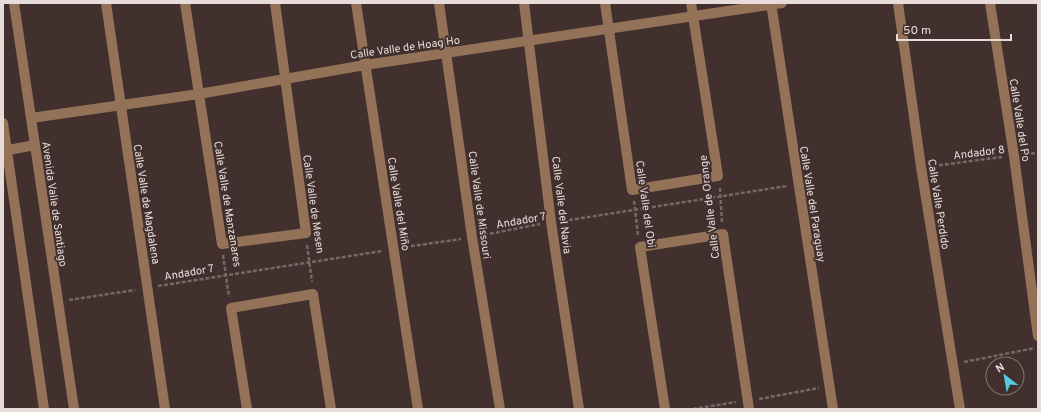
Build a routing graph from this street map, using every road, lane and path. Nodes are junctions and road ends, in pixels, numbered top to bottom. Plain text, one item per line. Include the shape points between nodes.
1 (14, 3) edge
2 (106, 3) edge
3 (185, 3) edge
4 (275, 3) edge
5 (356, 3) edge
6 (439, 3) edge
7 (524, 3) edge
8 (605, 3) edge
9 (691, 3) edge
10 (782, 3) edge
11 (898, 3) edge
12 (990, 3) edge
13 (771, 4) edge
14 (694, 17) junction
15 (609, 29) junction
16 (530, 41) junction
17 (446, 53) junction
18 (365, 65) junction
19 (284, 78) junction
20 (199, 94) junction
21 (120, 105) junction
22 (31, 118) junction
23 (3, 123) edge
24 (35, 145) junction
25 (5, 151) edge
26 (1038, 153) edge
27 (1014, 156) junction
28 (921, 167) junction
29 (718, 176) junction
30 (798, 184) junction
31 (632, 190) junction
32 (721, 196) junction
33 (635, 210) junction
34 (551, 222) junction
35 (306, 233) junction
36 (723, 234) junction
37 (472, 237) junction
38 (222, 244) junction
39 (640, 247) junction
40 (394, 249) junction
41 (310, 262) junction
42 (226, 274) junction
43 (148, 288) junction
44 (313, 294) junction
45 (57, 302) junction
46 (231, 308) junction
47 (1038, 336) edge
48 (1038, 347) edge
49 (953, 364) junction
50 (44, 409) edge
51 (74, 409) edge
52 (165, 409) edge
53 (247, 409) edge
54 (331, 409) edge
55 (418, 409) edge
56 (500, 409) edge
57 (579, 409) edge
58 (665, 409) edge
59 (749, 409) edge
60 (833, 409) edge
61 (960, 409) edge

1 - 22 street, Avenida Valle de Santiago
2 - 21 street, Calle Valle de Magdalena
3 - 20 street, Calle Valle de Manzanares
4 - 19 street, Calle Valle de Mesen
5 - 18 street, Calle Valle del Miño
6 - 17 street, Calle Valle de Missouri
7 - 16 street, Calle Valle del Navia
8 - 15 street, Calle Valle del Obi
9 - 14 street, Calle Valle de Orange
10 - 13 street, Calle Valle de Hoag Ho
11 - 28 street, Calle Valle Perdido
12 - 27 street, Calle Valle del Po
13 - 14 street, Calle Valle de Hoag Ho
13 - 30 street, Calle Valle del Paraguay
14 - 15 street, Calle Valle de Hoag Ho
14 - 29 street, Calle Valle de Orange
15 - 16 street, Calle Valle de Hoag Ho
15 - 31 street, Calle Valle del Obi
16 - 17 street, Calle Valle de Hoag Ho
16 - 34 street, Calle Valle del Navia
17 - 18 street, Calle Valle de Hoag Ho
17 - 37 street, Calle Valle de Missouri
18 - 19 street, Calle Valle de Hoag Ho
18 - 40 street, Calle Valle del Miño
19 - 20 street, Calle Valle de Hoag Ho
19 - 35 street, Calle Valle de Mesen
20 - 21 street, Calle Valle de Hoag Ho
20 - 38 street, Calle Valle de Manzanares
21 - 22 street, Calle Valle de Hoag Ho
21 - 43 street, Calle Valle de Magdalena
22 - 24 street, Avenida Valle de Santiago
23 - 25 street
24 - 25 street
24 - 45 street, Avenida Valle de Santiago
25 - 50 street
26 - 27 path, Andador 8
27 - 28 path, Andador 8
27 - 47 street, Calle Valle del Po
28 - 49 street, Calle Valle Perdido
29 - 31 street
29 - 32 path, Calle Valle de Orange
30 - 32 path, Andador 7
30 - 60 street, Calle Valle del Paraguay
31 - 33 path, Calle Valle del Obi
32 - 33 path, Andador 7
32 - 36 path, Calle Valle de Orange
33 - 34 path, Andador 7
33 - 39 path, Calle Valle del Obi
34 - 37 path, Andador 7
34 - 57 street, Calle Valle del Navia
35 - 38 street
35 - 41 path, Calle Valle de Mesen
36 - 39 street
36 - 59 street, Calle Valle de Orange
37 - 40 path, Andador 7
37 - 56 street, Calle Valle de Missouri
38 - 42 path, Calle Valle de Manzanares
39 - 58 street, Calle Valle del Obi
40 - 41 path, Andador 7
40 - 55 street, Calle Valle del Miño
41 - 42 path, Andador 7
41 - 44 path, Calle Valle de Mesen
42 - 43 path, Andador 7
42 - 46 path, Calle Valle de Manzanares
43 - 45 path, Andador 7
43 - 52 street, Calle Valle de Magdalena
44 - 46 street
44 - 54 street
45 - 51 street, Avenida Valle de Santiago
46 - 53 street
48 - 49 path
49 - 61 street, Calle Valle Perdido

